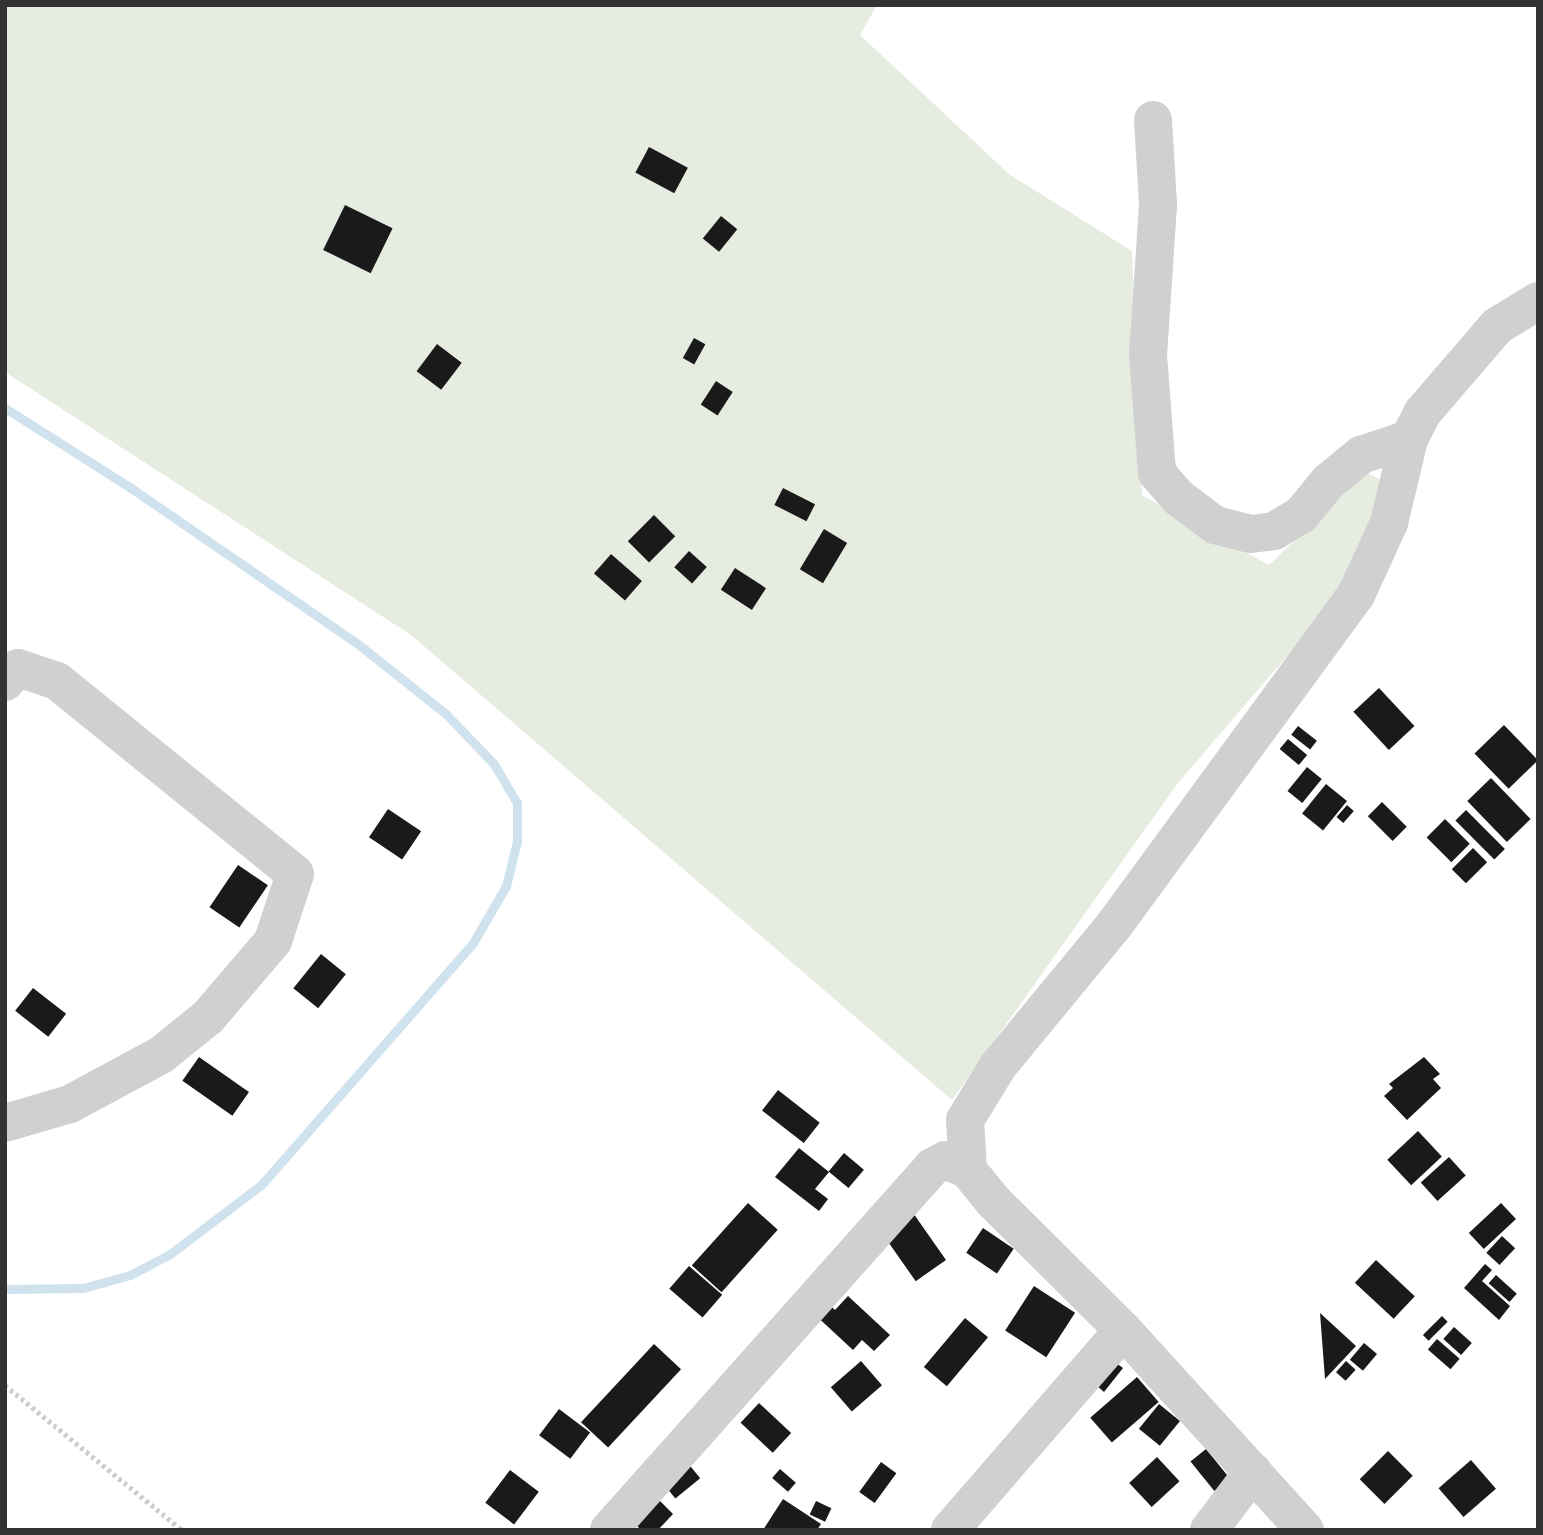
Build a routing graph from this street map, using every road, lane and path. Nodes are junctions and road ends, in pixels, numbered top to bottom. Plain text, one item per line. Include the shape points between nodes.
1 (1153, 120) dead end
2 (1538, 301) edge
3 (1409, 439) junction
4 (5, 682) edge
5 (5, 1124) edge
6 (950, 1168) junction
7 (1123, 1330) junction
8 (5, 1385) edge
9 (1253, 1472) junction
10 (182, 1530) edge
11 (609, 1530) edge
12 (950, 1530) edge
13 (1209, 1530) edge
14 (1305, 1530) edge

1 - 3 street via 1158,183 1148,355 1157,473 1179,498 1215,525 1251,534 1274,531 1301,515 1328,482 1361,455
2 - 3 street via 1497,326 1423,412
3 - 6 street via 1396,503 1356,595 1115,924 998,1066 965,1120
4 - 5 street via 18,668 57,681 295,874 272,941 208,1017 161,1055 70,1104
6 - 7 street
6 - 11 street
7 - 9 street
7 - 12 street
8 - 10 path
9 - 13 street
9 - 14 street

